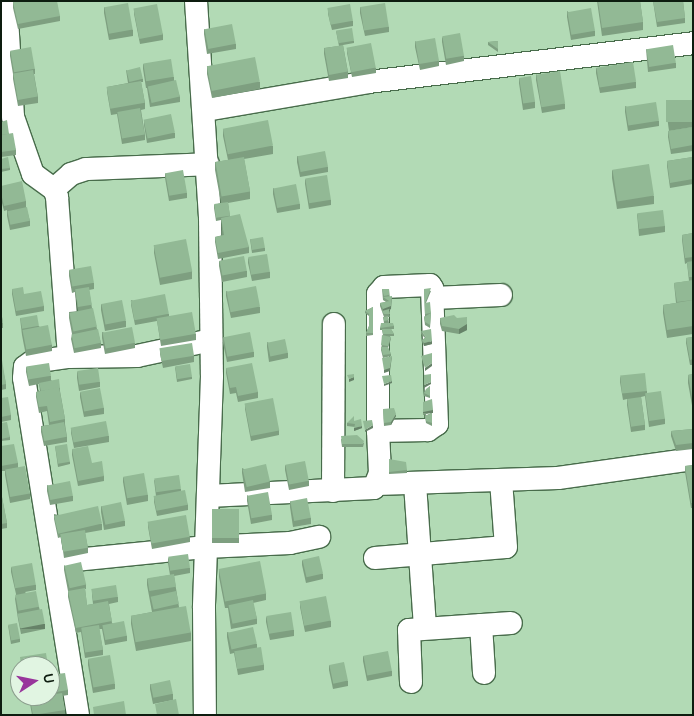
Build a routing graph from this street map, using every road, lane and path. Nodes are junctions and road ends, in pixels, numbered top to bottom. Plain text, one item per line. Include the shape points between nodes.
1 (13, 1) edge
2 (196, 1) edge
3 (693, 43) edge
4 (205, 110) junction
5 (208, 164) junction
6 (54, 189) junction
7 (501, 295) dead end
8 (433, 298) junction
9 (334, 324) dead end
10 (211, 340) junction
11 (69, 357) junction
12 (378, 431) junction
13 (693, 459) edge
14 (415, 481) junction
15 (501, 481) junction
16 (378, 482) junction
17 (333, 491) junction
18 (208, 496) junction
19 (319, 537) dead end
20 (206, 547) junction
21 (420, 554) junction
22 (375, 558) dead end
23 (55, 562) junction
24 (511, 623) dead end
25 (481, 625) junction
26 (425, 628) junction
27 (484, 673) dead end
28 (411, 682) dead end
29 (78, 715) edge
30 (206, 715) edge

1 - 6 street via 7,18 13,118 33,174
2 - 4 street
3 - 4 street via 368,82
4 - 5 street
5 - 6 street via 86,169 71,174
5 - 10 street
6 - 11 street
7 - 8 street
8 - 12 street via 437,424 428,430
8 - 12 street via 430,285 384,287 378,294
9 - 17 street
10 - 11 street via 133,357
10 - 18 street
11 - 23 street via 32,362 24,371
12 - 16 street
13 - 15 street via 558,478
14 - 15 street
14 - 16 street
14 - 21 street
15 - 21 street via 506,547
16 - 17 street via 371,490
17 - 18 street
18 - 20 street
19 - 20 street via 290,543
20 - 23 street
20 - 30 street
21 - 22 street
21 - 26 street
23 - 29 street
24 - 25 street
25 - 26 street
25 - 27 street
26 - 28 street via 409,630

